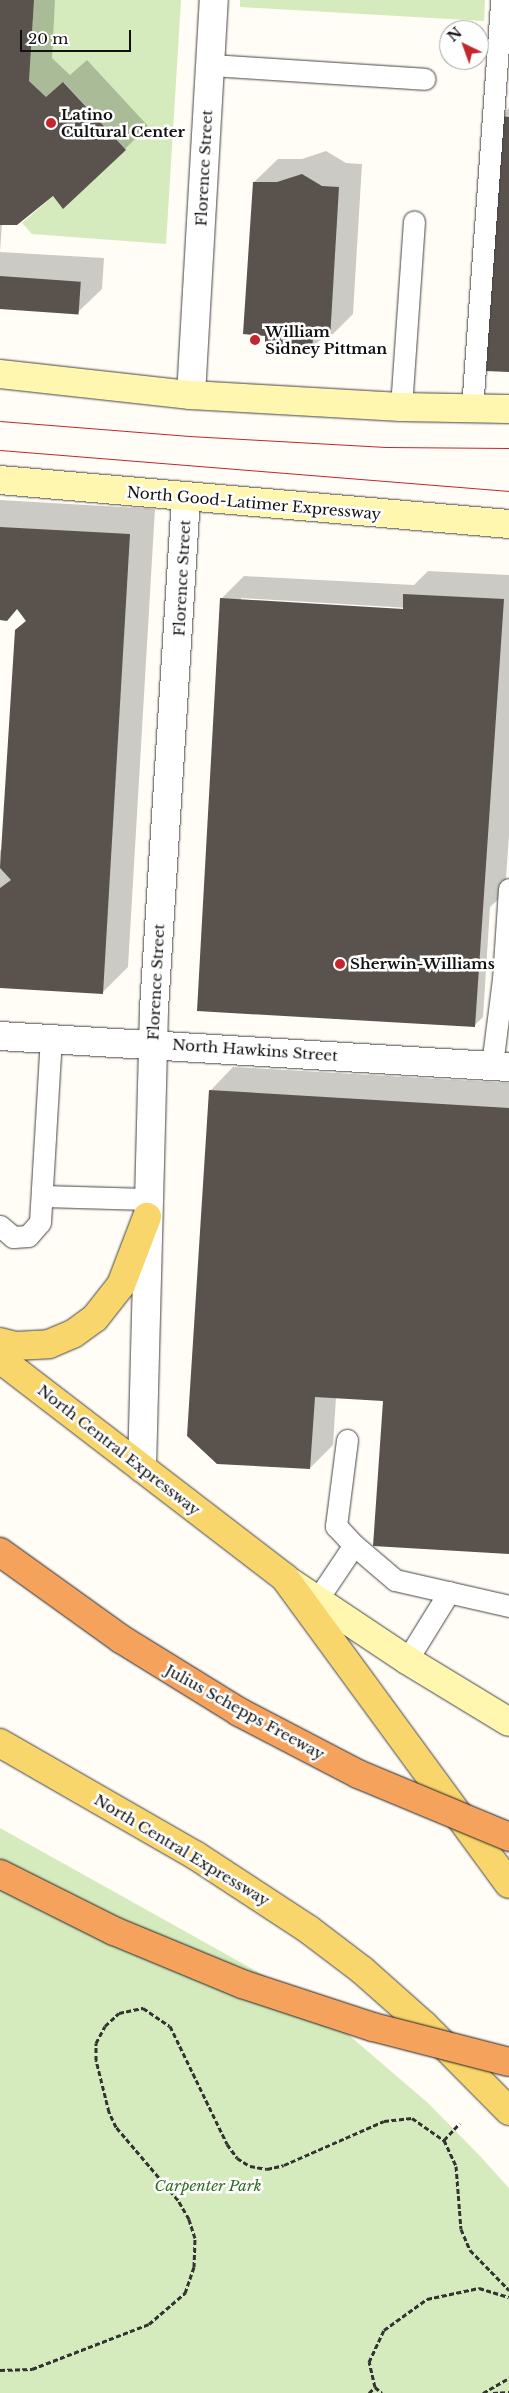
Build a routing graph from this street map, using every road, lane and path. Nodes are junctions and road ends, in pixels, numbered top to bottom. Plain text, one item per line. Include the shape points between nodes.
1 (214, 0) edge
2 (501, 0) edge
3 (210, 65) junction
4 (425, 79) dead end
5 (414, 221) dead end
6 (0, 374) edge
7 (192, 395) junction
8 (401, 407) junction
9 (472, 409) junction
10 (509, 409) edge
11 (0, 480) edge
12 (186, 497) junction
13 (509, 524) edge
14 (509, 890) edge
15 (506, 979) edge
16 (0, 1036) edge
17 (51, 1039) junction
18 (153, 1043) junction
19 (501, 1066) edge
20 (43, 1196) junction
21 (147, 1208) junction
22 (0, 1226) edge
23 (0, 1342) edge
24 (0, 1359) edge
25 (347, 1440) dead end
26 (142, 1468) junction
27 (354, 1545) junction
28 (0, 1552) edge
29 (285, 1578) junction
30 (449, 1592) junction
31 (317, 1600) junction
32 (509, 1606) edge
33 (407, 1660) junction
34 (509, 1722) edge
35 (0, 1743) edge
36 (509, 1837) edge
37 (0, 1874) edge
38 (509, 1884) edge
39 (509, 2062) edge
40 (509, 2111) edge
41 (460, 2123) dead end
42 (444, 2140) junction
43 (509, 2290) edge
44 (509, 2297) edge
45 (0, 2370) edge
46 (509, 2378) edge
47 (375, 2387) junction
48 (509, 2392) edge
49 (369, 2393) edge
50 (382, 2393) edge
51 (483, 2393) edge
52 (493, 2393) edge

1 - 3 street, Florence Street
2 - 9 lane
3 - 4 lane
3 - 7 street, Florence Street
5 - 8 lane
6 - 7 main road
7 - 8 main road
8 - 9 main road
9 - 10 main road
11 - 12 main road, North Good-Latimer Expressway
12 - 13 main road, North Good-Latimer Expressway
12 - 18 street, Florence Street
14 - 15 lane
15 - 19 lane
16 - 17 street, North Hawkins Street
17 - 18 street, North Hawkins Street
17 - 20 lane
18 - 19 street, North Hawkins Street
18 - 21 street, Florence Street
20 - 21 lane
20 - 22 lane via 40,1222 28,1236 13,1236
21 - 23 main road via 121,1285 95,1318 73,1334 49,1344 15,1346
21 - 26 street, Florence Street
24 - 26 main road, North Central Expressway
25 - 27 lane via 336,1526
26 - 29 main road, North Central Expressway
27 - 30 lane via 395,1580
27 - 31 lane
28 - 36 highway, Julius Schepps Freeway, bridge via 121,1639 239,1712 358,1774
29 - 31 main road, North Central Expressway
29 - 38 main road, North Central Expressway
30 - 32 lane
30 - 33 lane
31 - 33 main road, North Central Expressway
33 - 34 main road, North Central Expressway
35 - 40 main road, North Central Expressway via 195,1855 308,1929 362,1970 424,2026
37 - 39 highway, bridge via 114,1930 242,1984 373,2027
41 - 42 path
42 - 43 path via 456,2166 461,2229 470,2250
42 - 45 path via 412,2118 384,2122 284,2165 267,2169 250,2166 237,2158 227,2144 170,2026 144,2008 119,2013 105,2026 96,2042 96,2060 109,2112 126,2140 185,2212 195,2238 194,2267 185,2293 149,2324 32,2369
44 - 47 path via 479,2288 427,2299 384,2330 369,2362
46 - 51 path
47 - 49 path
47 - 50 path
48 - 52 path

